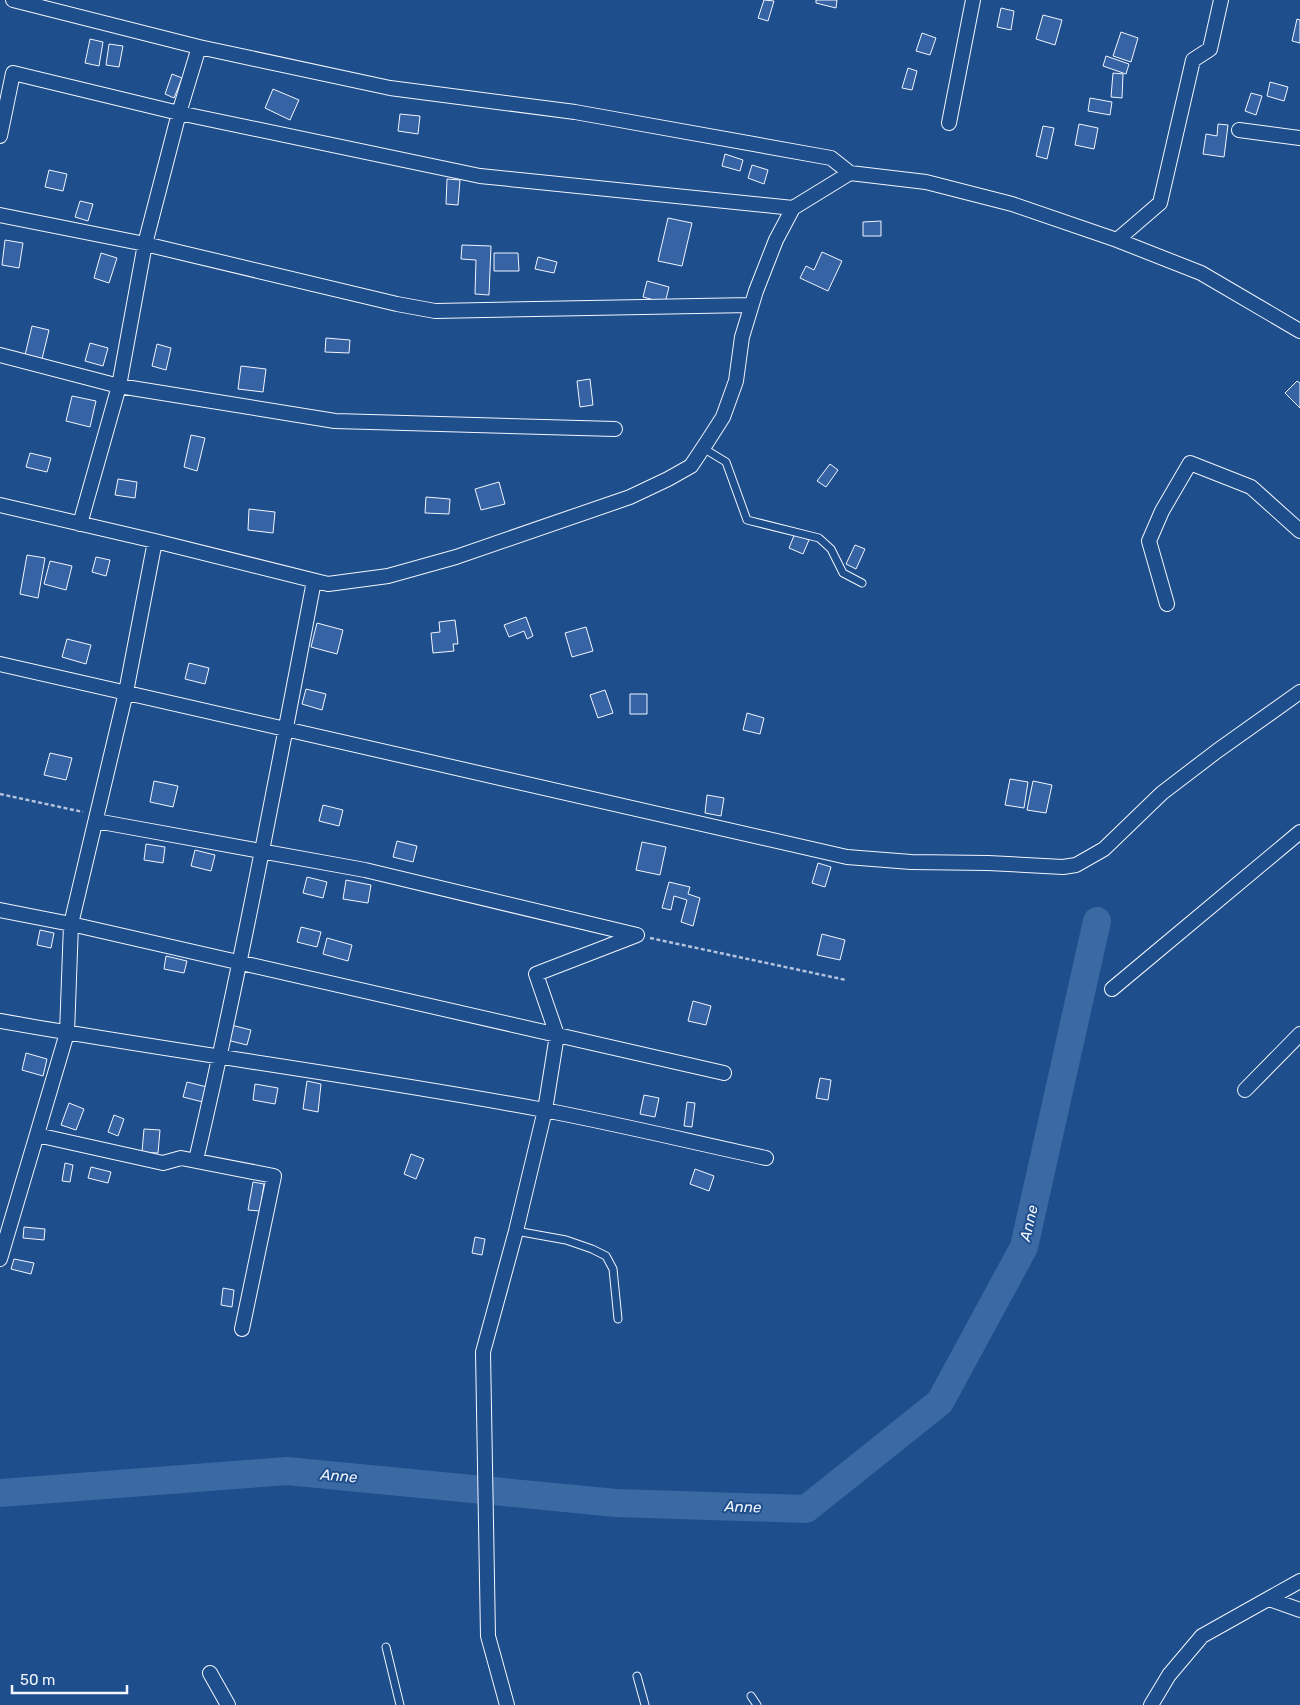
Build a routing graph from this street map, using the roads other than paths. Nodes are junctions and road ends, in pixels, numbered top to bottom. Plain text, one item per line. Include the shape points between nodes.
1 (13, 0) edge
2 (973, 0) edge
3 (1221, 0) edge
4 (199, 47) junction
5 (179, 114) junction
6 (949, 123) dead end
7 (1240, 130) dead end
8 (0, 136) edge
9 (1300, 138) edge
10 (850, 173) junction
11 (793, 208) junction
12 (0, 215) edge
13 (1117, 240) junction
14 (145, 244) junction
15 (752, 305) junction
16 (1300, 331) edge
17 (0, 355) edge
18 (118, 386) junction
19 (616, 429) dead end
20 (703, 448) junction
21 (0, 505) edge
22 (80, 524) junction
23 (1300, 531) edge
24 (155, 541) junction
25 (314, 581) junction
26 (862, 583) dead end
27 (1167, 604) dead end
28 (0, 664) edge
29 (126, 692) junction
30 (1300, 692) edge
31 (286, 729) junction
32 (96, 818) junction
33 (1300, 832) edge
34 (262, 851) junction
35 (0, 910) edge
36 (71, 924) junction
37 (240, 962) junction
38 (1112, 989) dead end
39 (0, 1020) edge
40 (67, 1033) junction
41 (558, 1034) junction
42 (1300, 1034) edge
43 (221, 1056) junction
44 (724, 1072) dead end
45 (1245, 1090) dead end
46 (545, 1110) junction
47 (37, 1135) junction
48 (766, 1158) dead end
49 (196, 1160) junction
50 (516, 1231) junction
51 (0, 1259) edge
52 (618, 1318) dead end
53 (242, 1329) dead end
54 (1300, 1581) edge
55 (1268, 1599) junction
56 (1300, 1610) edge
57 (386, 1647) dead end
58 (210, 1672) dead end
59 (637, 1676) dead end
60 (752, 1696) dead end
61 (228, 1705) edge
62 (400, 1705) edge
63 (507, 1705) edge
64 (646, 1705) edge
65 (757, 1705) edge
66 (1151, 1705) edge

1 - 4 street
2 - 6 street
3 - 13 street via 1210,49 1193,60 1160,203
4 - 5 street
4 - 10 street via 390,88 575,112 831,158
5 - 8 street via 13,73
5 - 11 street via 480,176
5 - 14 street
7 - 9 street
10 - 11 street
10 - 13 street via 926,182 1012,204
11 - 15 street via 776,240
12 - 14 street
13 - 16 street via 1201,272
14 - 15 street via 435,311
14 - 18 street
15 - 20 street via 742,337 736,381 723,418
17 - 18 street
18 - 19 street via 335,421
18 - 22 street
20 - 25 street via 690,466 668,479 576,517 388,576 328,584
20 - 26 lane via 726,462 747,520 819,538 831,549 842,573
21 - 22 street
22 - 24 street
23 - 27 street via 1251,486 1190,463 1149,541
24 - 25 street
24 - 29 street
25 - 31 street
28 - 29 street
29 - 31 street
29 - 32 street
30 - 31 street via 1162,793 1104,849 1076,865 1063,867 847,857
31 - 34 street
32 - 34 street
32 - 36 street
33 - 38 street
34 - 37 street
34 - 41 street via 365,870 637,935 536,974
35 - 36 street
36 - 37 street
36 - 40 street
37 - 41 street
37 - 43 street
39 - 40 street
40 - 43 street
40 - 47 street
41 - 44 street
41 - 46 street
42 - 45 street
43 - 46 street
43 - 49 street
46 - 48 street
46 - 50 street
47 - 49 street via 163,1162 181,1158
47 - 51 street
49 - 53 street via 274,1176
50 - 52 lane via 566,1240 606,1256 613,1270
50 - 63 street via 483,1352 488,1636
54 - 55 street
55 - 56 street
55 - 66 street via 1202,1636 1169,1675
57 - 62 lane
58 - 61 street
59 - 64 lane
60 - 65 lane

